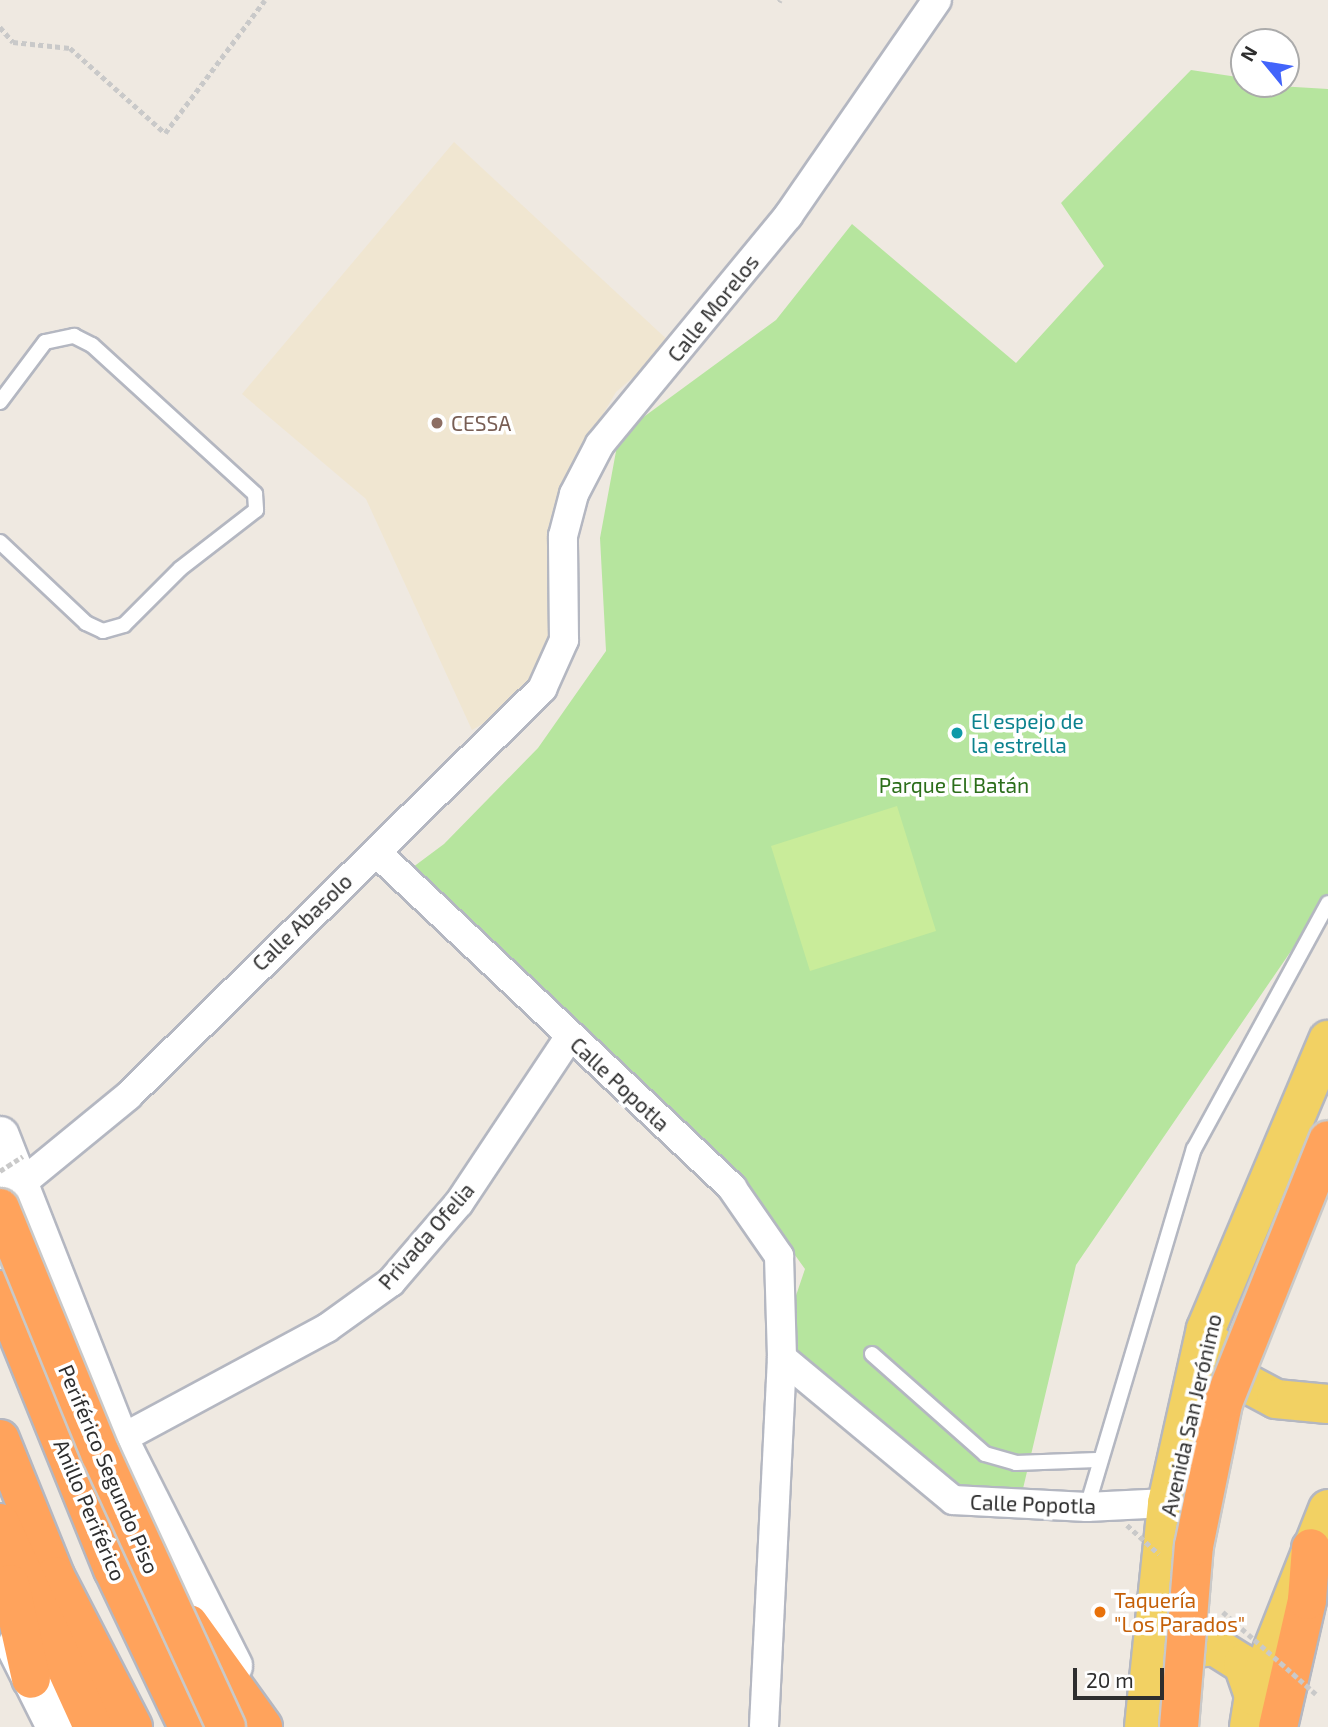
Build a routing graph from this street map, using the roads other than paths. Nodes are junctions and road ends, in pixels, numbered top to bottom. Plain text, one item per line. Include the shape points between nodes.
1 (937, 0) edge
2 (0, 402) edge
3 (0, 542) edge
4 (564, 640) joint
5 (376, 852) junction
6 (1328, 903) edge
7 (570, 1036) junction
8 (1328, 1040) edge
9 (1328, 1140) edge
10 (8, 1172) edge
11 (0, 1290) edge
12 (1206, 1329) junction
13 (872, 1354) dead end
14 (782, 1358) junction
15 (1328, 1404) edge
16 (0, 1439) edge
17 (119, 1440) junction
18 (66, 1453) junction
19 (1097, 1460) junction
20 (1167, 1503) junction
21 (1087, 1507) junction
22 (1328, 1509) edge
23 (0, 1523) edge
24 (0, 1534) edge
25 (1311, 1548) junction
26 (0, 1610) edge
27 (31, 1679) junction
28 (1252, 1711) edge
29 (1145, 1717) edge
30 (57, 1727) edge
31 (93, 1727) edge
32 (133, 1727) edge
33 (188, 1727) edge
34 (226, 1727) edge
35 (264, 1727) edge
36 (764, 1727) edge
37 (1180, 1727) edge
38 (1278, 1727) edge

1 - 4 street, Calle Morelos via 788,216 600,444 574,494 563,536
2 - 3 lane via 46,342 74,336 92,345 255,494 256,510 180,569 124,625 103,631 86,623
4 - 5 street, Calle Abasolo via 542,689
5 - 7 street, Calle Popotla
5 - 10 street, Calle Abasolo via 128,1096
6 - 19 lane via 1194,1149
7 - 14 street, Calle Popotla via 732,1188 779,1256
7 - 17 street, Privada Ofelia via 459,1203 391,1282 327,1328
8 - 12 main road, Avenida San Jerónimo
9 - 37 highway, bridge via 1223,1403 1195,1546
10 - 17 main road
10 - 34 highway, Periférico Segundo Piso, bridge via 100,1455
11 - 18 highway, Anillo Periférico
12 - 15 main road via 1222,1359 1246,1383 1276,1399
12 - 20 main road, Avenida San Jerónimo
13 - 19 lane via 985,1454 1016,1463
14 - 21 street, Calle Popotla via 953,1500
14 - 36 street, Calle Popotla
16 - 32 highway via 55,1576
17 - 35 main road
18 - 33 highway, Anillo Periférico
18 - 35 highway
19 - 21 lane
20 - 21 street, Calle Popotla
20 - 29 main road, Avenida San Jerónimo
22 - 25 main road
23 - 31 highway
24 - 27 highway
25 - 28 main road
25 - 38 highway via 1307,1600
26 - 27 main road
27 - 30 main road
28 - 29 main road via 1242,1664 1214,1646 1182,1649 1156,1671

